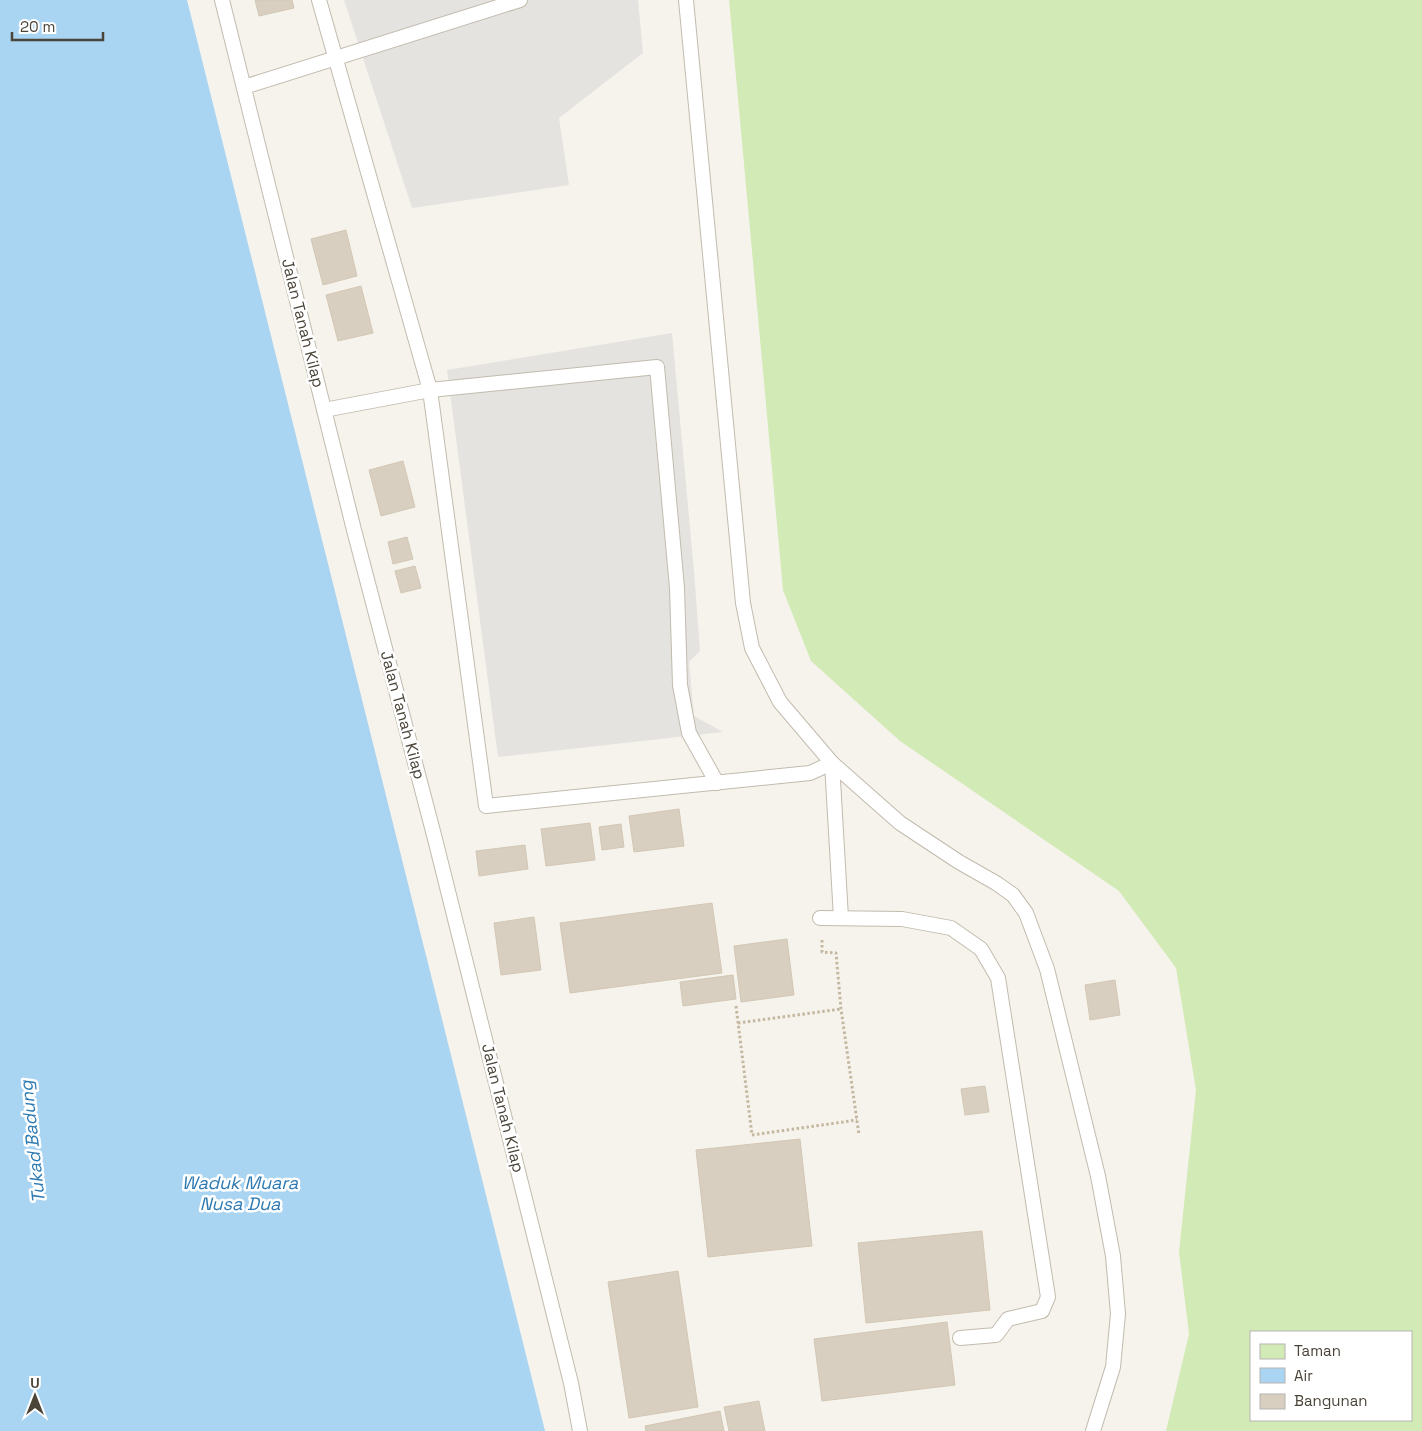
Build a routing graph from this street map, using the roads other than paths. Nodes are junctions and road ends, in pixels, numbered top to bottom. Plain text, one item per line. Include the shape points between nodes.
1 (222, 0) edge
2 (319, 0) edge
3 (520, 0) edge
4 (686, 0) edge
5 (335, 58) junction
6 (244, 87) junction
7 (430, 390) junction
8 (324, 410) junction
9 (832, 763) junction
10 (717, 783) junction
11 (820, 918) road end
12 (841, 918) junction
13 (960, 1338) dead end
14 (580, 1431) edge
15 (1093, 1431) edge

1 - 6 lane, Jalan Tanah Kilap
2 - 5 lane
3 - 5 lane
4 - 9 lane via 743,604 752,648 780,702
5 - 6 lane
5 - 7 lane
6 - 8 lane, Jalan Tanah Kilap
7 - 8 lane
7 - 10 lane via 486,806
7 - 10 lane via 657,367 676,588 680,685 689,733
8 - 14 lane, Jalan Tanah Kilap via 572,1383
9 - 10 lane via 810,773
9 - 12 lane
9 - 15 lane via 900,823 1013,895 1026,913 1047,969 1098,1176 1113,1256 1118,1314 1113,1366
11 - 12 lane
12 - 13 lane via 902,919 951,928 981,949 998,978 1048,1297 1042,1312 1008,1318 996,1335

